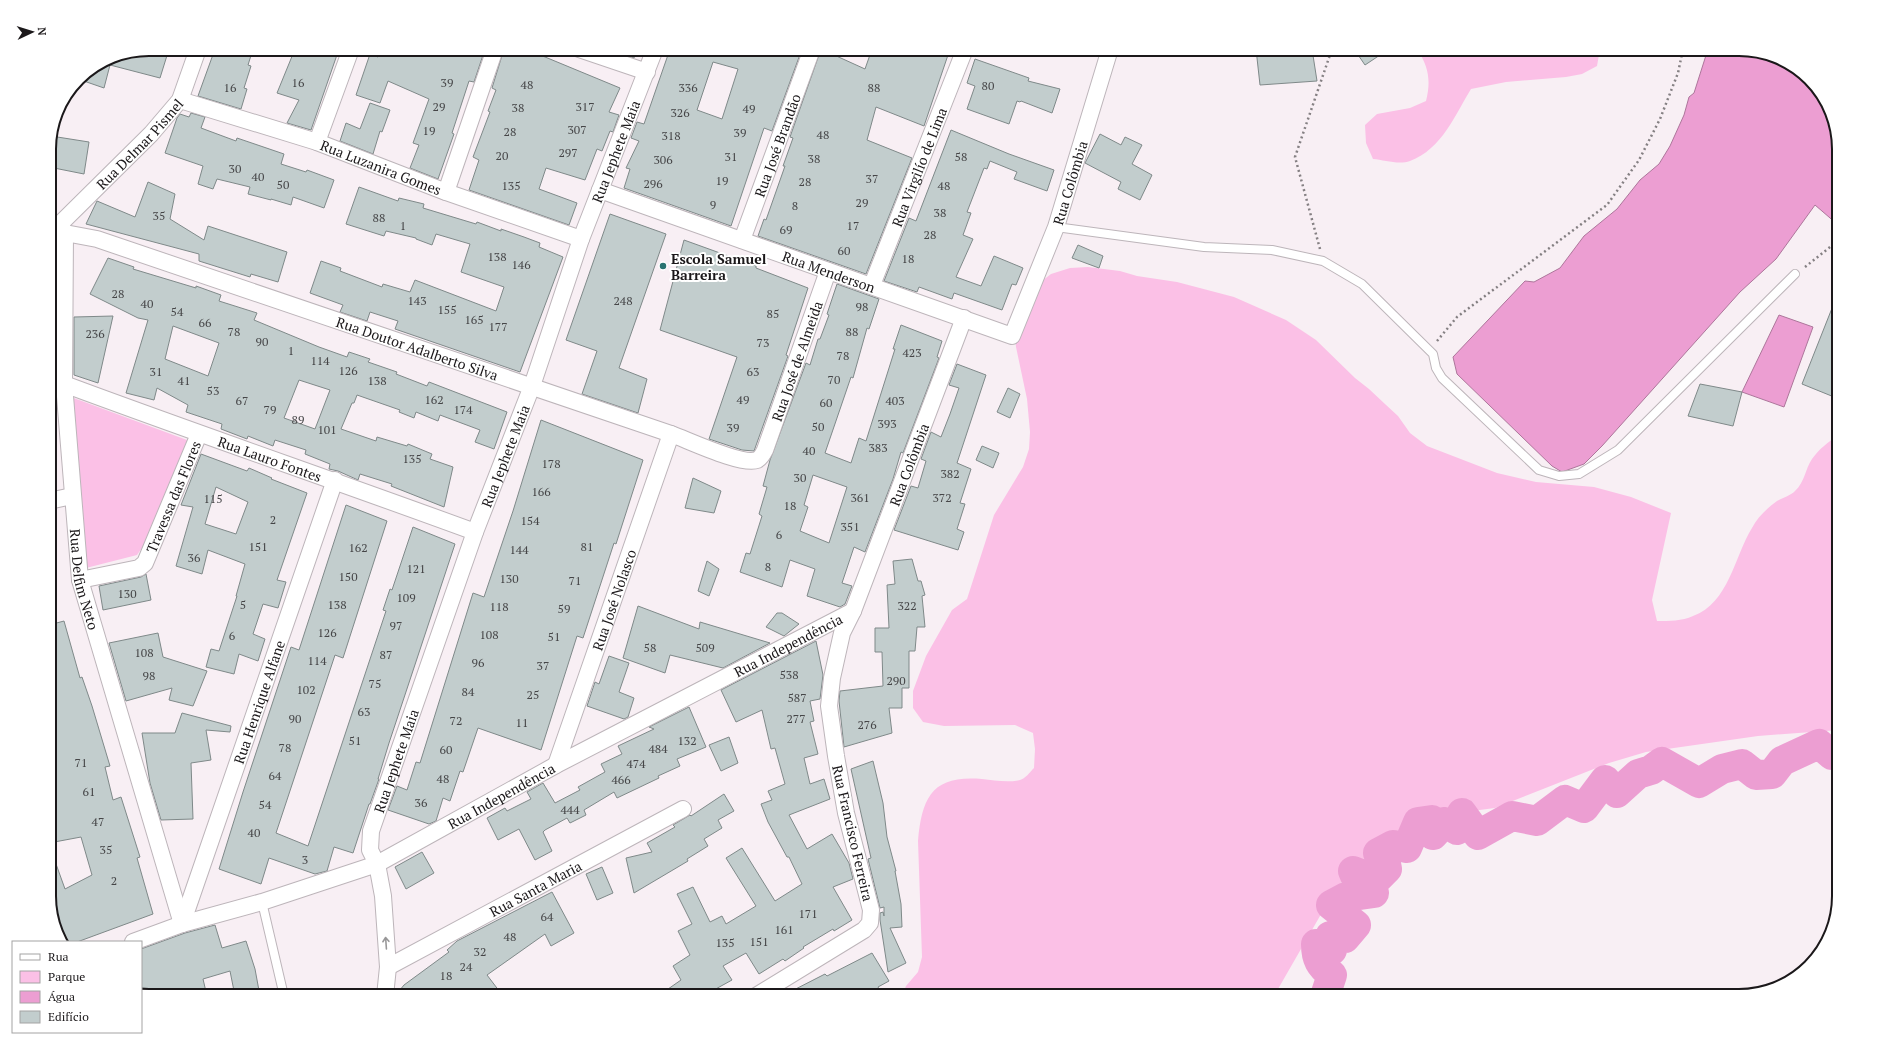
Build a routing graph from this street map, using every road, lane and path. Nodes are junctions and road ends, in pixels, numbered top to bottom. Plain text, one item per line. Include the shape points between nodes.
1 (196, 56) edge
2 (348, 56) edge
3 (493, 56) edge
4 (600, 56) edge
5 (653, 56) edge
6 (809, 56) edge
7 (962, 56) edge
8 (1108, 56) edge
9 (1330, 56) edge
10 (1682, 56) edge
11 (647, 72) junction
12 (180, 100) junction
13 (317, 142) junction
14 (600, 190) junction
15 (446, 192) junction
16 (1056, 227) junction
17 (58, 228) edge
18 (581, 239) junction
19 (742, 240) junction
20 (1832, 245) edge
21 (1323, 260) junction
22 (828, 271) junction
23 (1795, 274) joint
24 (872, 285) junction
25 (964, 318) junction
26 (1012, 336) joint
27 (1433, 354) junction
28 (64, 384) junction
29 (532, 386) junction
30 (199, 434) junction
31 (671, 434) junction
32 (765, 450) joint
33 (335, 480) junction
34 (72, 496) junction
35 (56, 499) edge
36 (475, 532) junction
37 (80, 580) junction
38 (853, 611) junction
39 (556, 765) junction
40 (683, 809) dead end
41 (377, 864) junction
42 (262, 902) junction
43 (182, 924) junction
44 (137, 941) edge
45 (388, 967) junction
46 (282, 989) edge
47 (386, 989) edge
48 (767, 989) edge

1 - 12 street, Rua Delmar Pismel
2 - 13 street
3 - 15 street
4 - 11 street
5 - 11 street, Rua Jephete Maia
6 - 19 street, Rua José Brandão
7 - 24 street, Rua Virgilío de Lima
8 - 16 street, Rua Colômbia
9 - 21 path via 1295,157
10 - 27 path via 1678,73 1660,119 1639,160 1607,205 1457,317 1438,338
11 - 14 street, Rua Jephete Maia
12 - 13 street, Rua Luzanira Gomes
12 - 17 street, Rua Delmar Pismel via 151,134
13 - 15 street, Rua Luzanira Gomes
14 - 18 street, Rua Jephete Maia
14 - 19 street, Rua Menderson
15 - 18 street, Rua Luzanira Gomes
16 - 21 lane via 1204,247 1272,250
16 - 26 street, Rua Colômbia
17 - 28 street, Rua Delfim Neto
17 - 29 street, Rua Doutor Adalberto Silva
18 - 29 street, Rua Jephete Maia
19 - 22 street, Rua Menderson
20 - 23 path
21 - 27 lane via 1362,284
22 - 24 street, Rua Menderson
22 - 32 street, Rua José de Almeida
23 - 27 lane via 1618,450 1579,474 1559,476 1539,470 1442,378 1436,368
24 - 25 street, Rua Menderson
25 - 26 street, Rua Menderson
25 - 38 street, Rua Colômbia
28 - 30 street, Rua Lauro Fontes
28 - 34 street, Rua Delfim Neto
29 - 31 street, Rua Doutor Adalberto Silva
29 - 36 street, Rua Jephete Maia
30 - 33 street, Rua Lauro Fontes
30 - 37 street, Travessa das Flores via 145,563 139,568
31 - 32 street, Rua Doutor Adalberto Silva via 743,460 757,460
31 - 39 street, Rua José Nolasco
33 - 36 street, Rua Lauro Fontes
33 - 43 street, Rua Henrique Alfane
34 - 35 street
34 - 37 street, Rua Delfim Neto
36 - 41 street, Rua Jephete Maia via 371,831 370,850
37 - 43 street, Rua Delfim Neto
38 - 39 street, Rua Independência
38 - 48 street, Rua Francisco Ferreira via 842,633 829,706 846,813 871,910 870,923 864,930
39 - 41 street, Rua Independência
40 - 45 street, Rua Santa Maria
41 - 42 street, Rua Independência
45 -> 41 street, Rua Jephete Maia via 383,896
42 - 43 street, Rua Independência
42 - 46 lane
43 - 44 street, Rua Independência
45 - 47 street, Rua Jephete Maia

